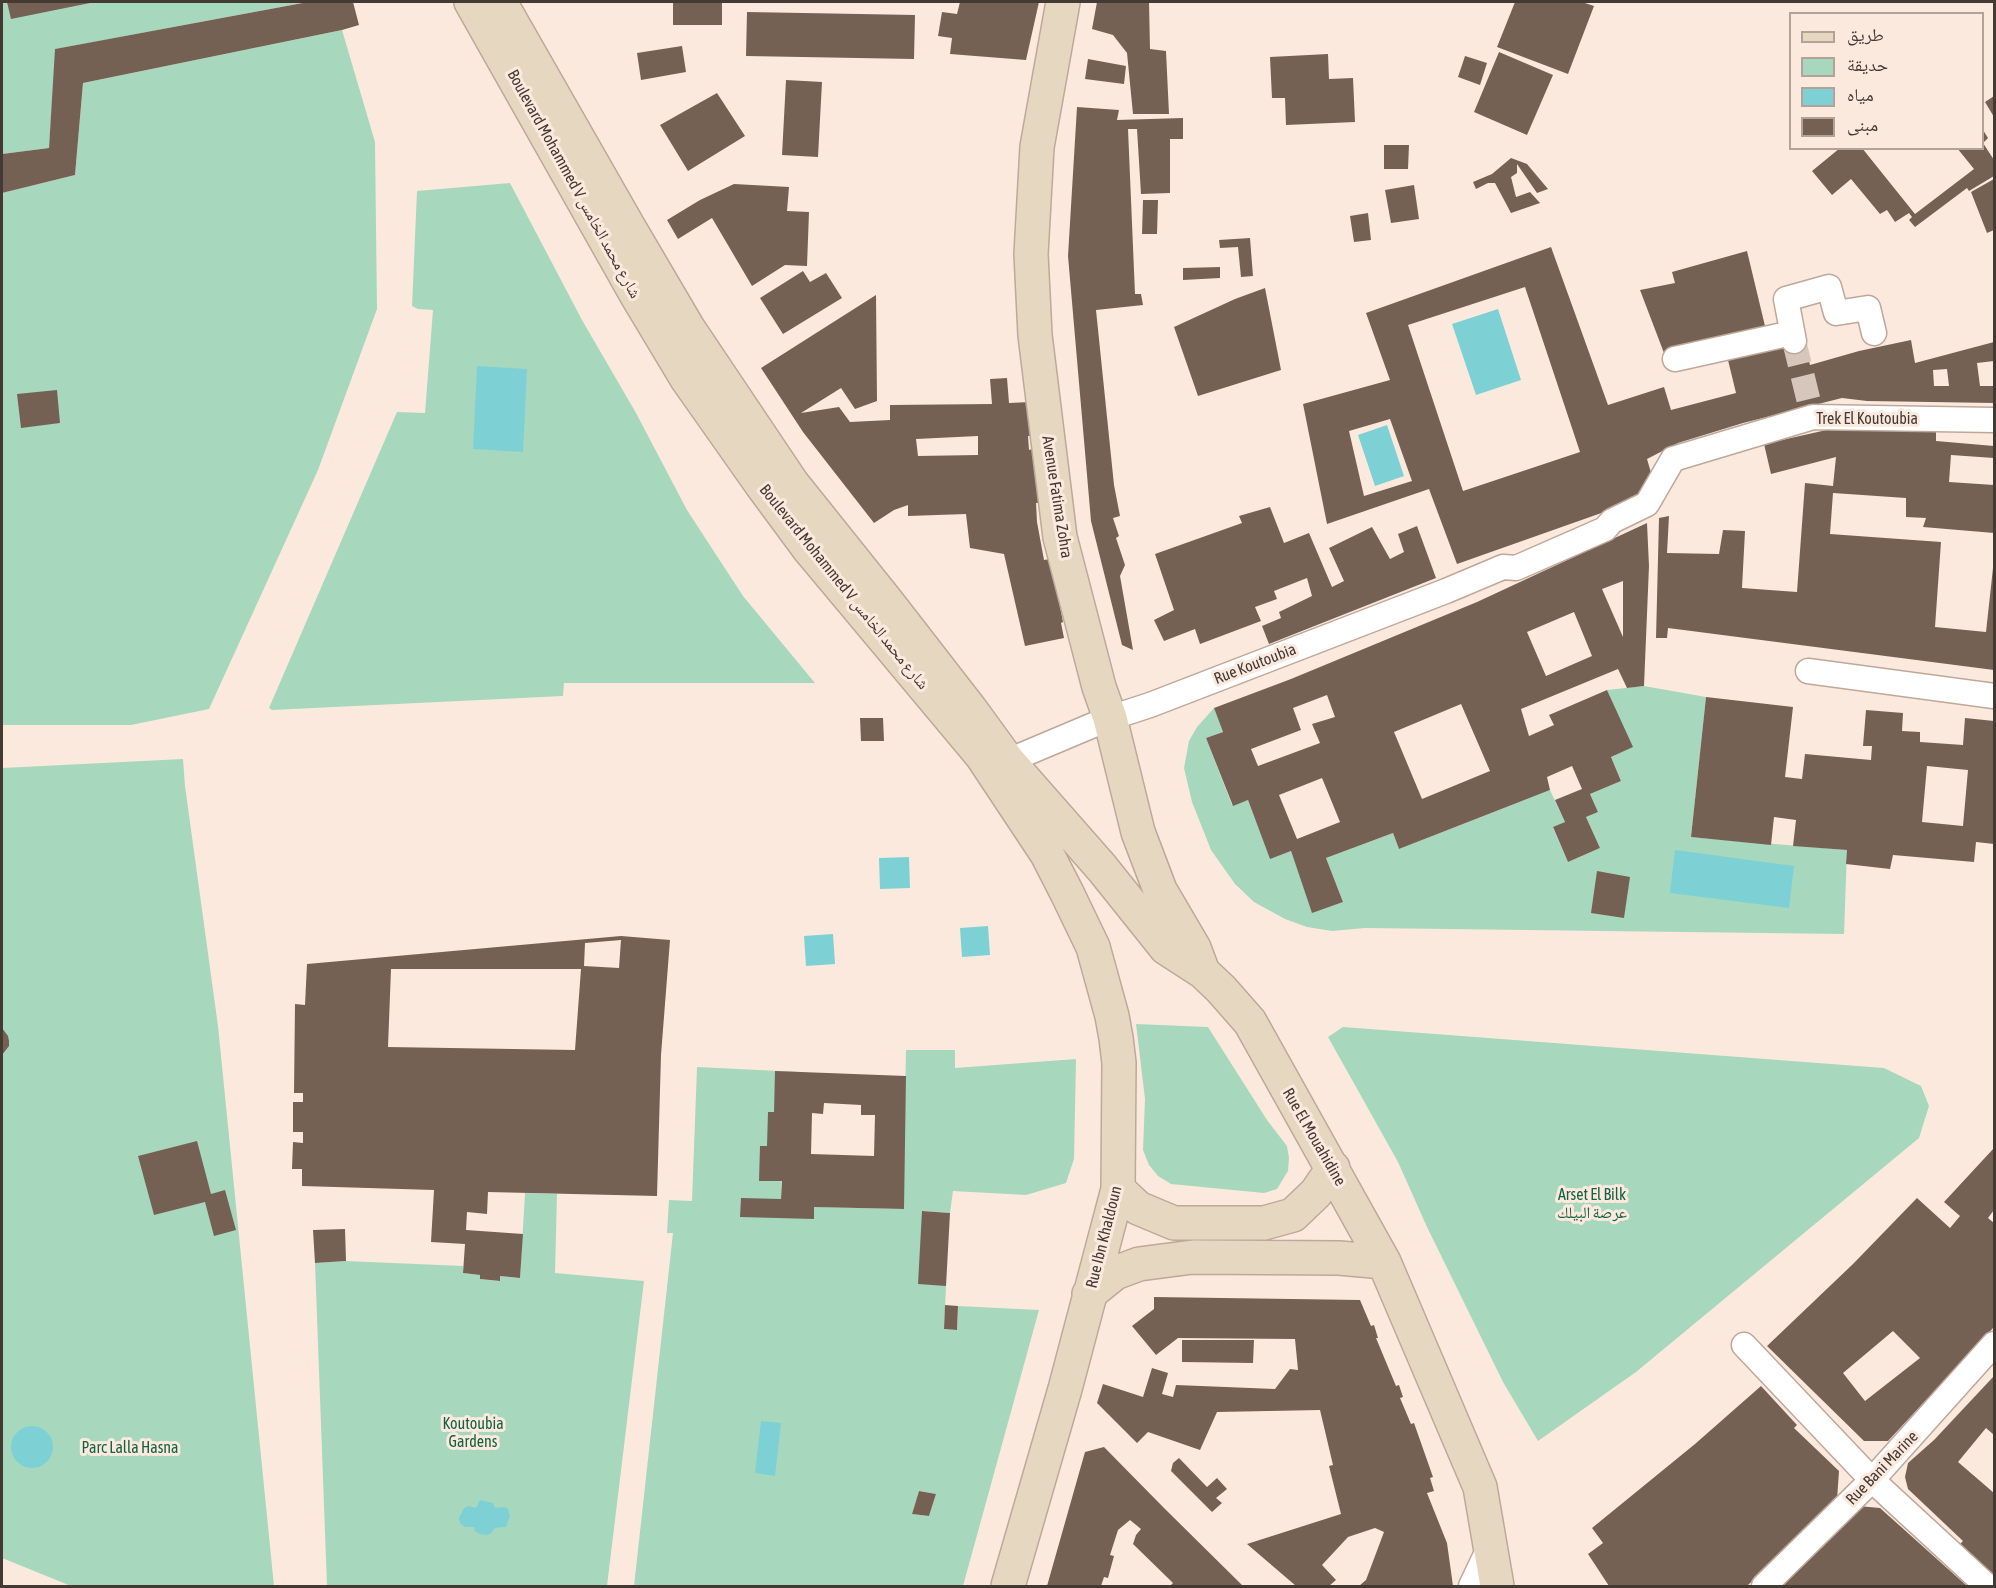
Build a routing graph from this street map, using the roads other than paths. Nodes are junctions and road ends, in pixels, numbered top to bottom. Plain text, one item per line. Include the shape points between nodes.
1 (471, 2) edge
2 (500, 2) edge
3 (1063, 2) edge
4 (1874, 333) dead end
5 (1675, 358) dead end
6 (1995, 420) edge
7 (1673, 459) joint
8 (1808, 671) dead end
9 (1995, 696) edge
10 (1110, 718) junction
11 (1008, 761) junction
12 (1047, 854) joint
13 (1203, 972) junction
14 (1333, 1168) junction
15 (1118, 1189) junction
16 (1384, 1262) junction
17 (1089, 1294) junction
18 (1995, 1344) edge
19 (1744, 1345) dead end
20 (1872, 1480) junction
21 (1491, 1544) junction
22 (1008, 1587) edge
23 (1471, 1587) edge
24 (1497, 1587) edge
25 (1764, 1587) edge
26 (1987, 1587) edge

1 - 12 main road, Boulevard Mohammed V شارع محمد الخامس via 687,379 809,549 982,756
2 - 11 main road, Boulevard Mohammed V شارع محمد الخامس via 688,328 752,425 792,483
3 - 10 main road, Avenue Fatima Zohra via 1037,147 1031,254 1035,335 1060,537
4 - 5 street via 1868,308 1836,314 1829,286 1785,299 1793,337
6 - 7 street, Trek El Koutoubia via 1812,412
7 - 10 street, Rue Koutoubia via 1647,504 1612,521 1597,516 1508,554 1503,567 1435,596
8 - 9 street
10 - 11 street, Rue Koutoubia
10 - 13 main road, Avenue Fatima Zohra via 1138,832 1160,890 1194,948
11 - 13 main road, Rue El Mouahidine via 1166,948
12 - 15 main road, Rue Ibn Khaldoun via 1092,946 1112,1016 1119,1063
13 - 14 main road, Rue El Mouahidine via 1250,1022
14 - 15 main road via 1316,1193 1293,1215 1264,1223 1174,1223 1138,1208
14 - 16 main road, Rue El Mouahidine
15 - 17 main road, Rue Ibn Khaldoun
16 - 17 main road via 1193,1257 1139,1264 1115,1273
16 - 21 main road, Rue El Mouahidine via 1480,1487
17 - 22 main road, Rue Ibn Khaldoun
18 - 20 street, Rue Bani Marine
19 - 20 street
20 - 25 street, Rue Bani Marine
20 - 26 street
21 - 23 street
21 - 24 main road, Rue El Mouahidine

